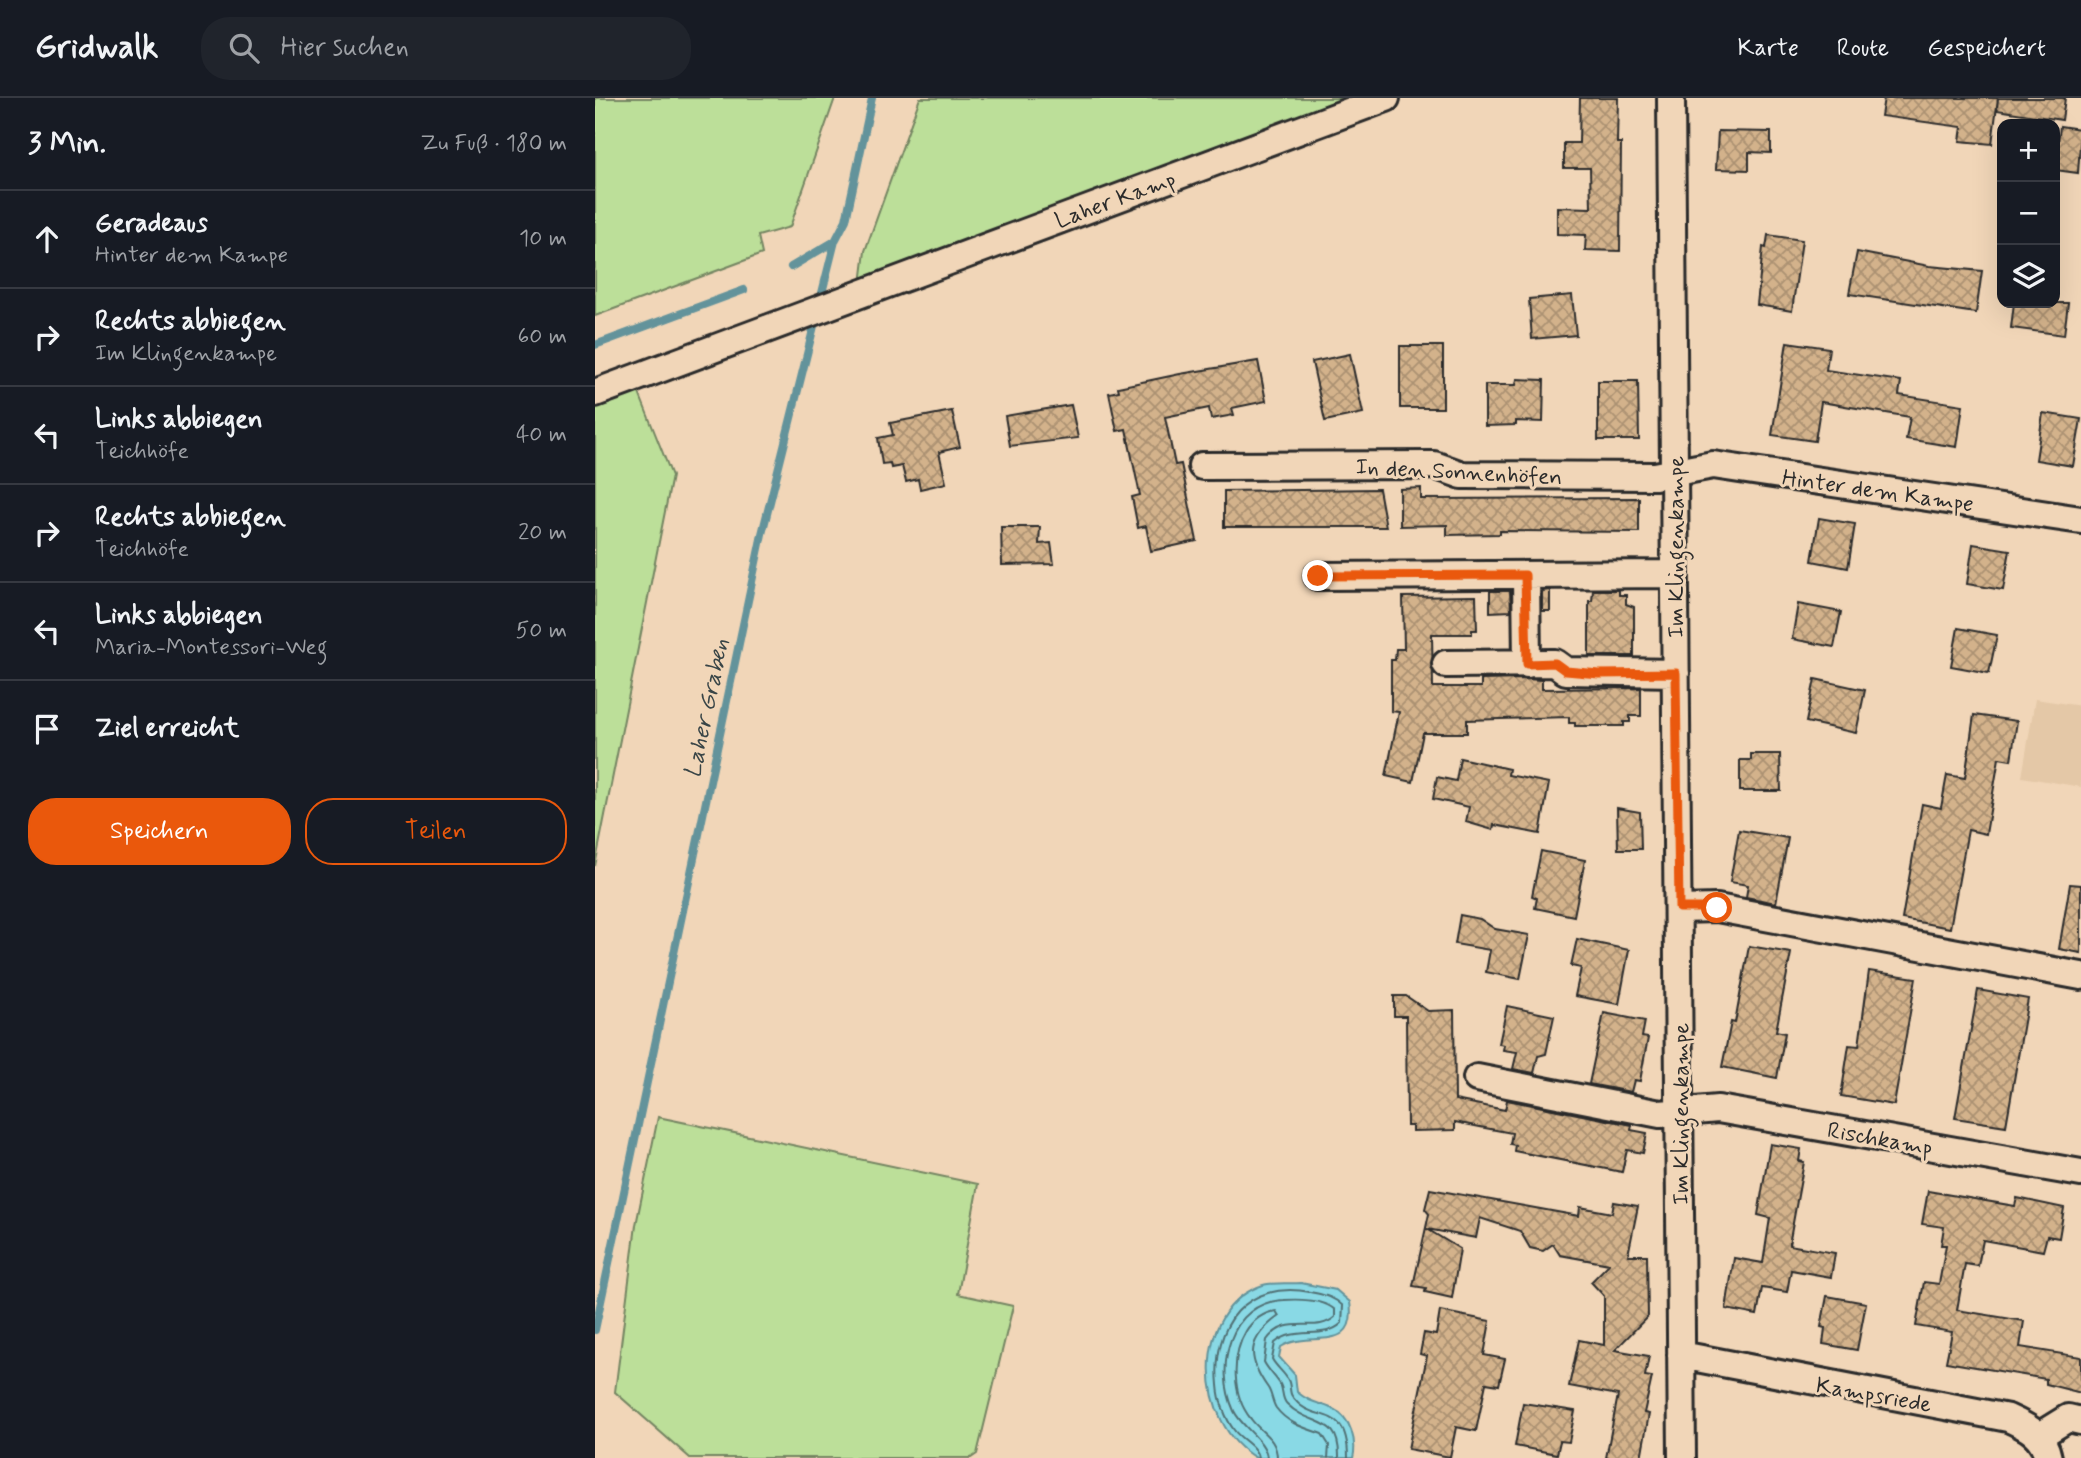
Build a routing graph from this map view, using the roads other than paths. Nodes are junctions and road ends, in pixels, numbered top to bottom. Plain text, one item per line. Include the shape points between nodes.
1 (1386, 98) edge
2 (1671, 98) edge
3 (595, 393) edge
4 (1202, 466) dead end
5 (1675, 472) junction
6 (2081, 520) edge
7 (1675, 573) junction
8 (1525, 575) junction
9 (1318, 576) dead end
10 (1446, 664) dead end
11 (1527, 664) junction
12 (1676, 673) junction
13 (1679, 908) junction
14 (2081, 976) edge
15 (1477, 1078) dead end
16 (1679, 1111) junction
17 (2081, 1173) edge
18 (1681, 1355) junction
19 (2081, 1420) edge
20 (2043, 1447) edge
21 (1682, 1458) edge

1 - 3 street, Laher Kamp
2 - 5 street, Im Klingenkampe
4 - 5 street, In den Sonnenhöfen via 1434,465 1462,475 1655,476
5 - 6 street, Hinter dem Kampe via 1713,465
5 - 7 street, Im Klingenkampe
7 - 8 street
7 - 12 street, Im Klingenkampe
8 - 9 street
8 - 11 street
10 - 11 street
11 - 12 street via 1555,663 1566,671 1599,674
12 - 13 street, Im Klingenkampe
13 - 14 street via 1717,908
13 - 16 street, Im Klingenkampe
15 - 16 street, Rischkamp via 1660,1114
16 - 17 street, Rischkamp via 1718,1109
16 - 18 street, Im Klingenkampe
18 - 20 street, Kampsriede via 2008,1418 2028,1426
18 - 21 street, Im Klingenkampe
19 - 20 street via 2068,1418

